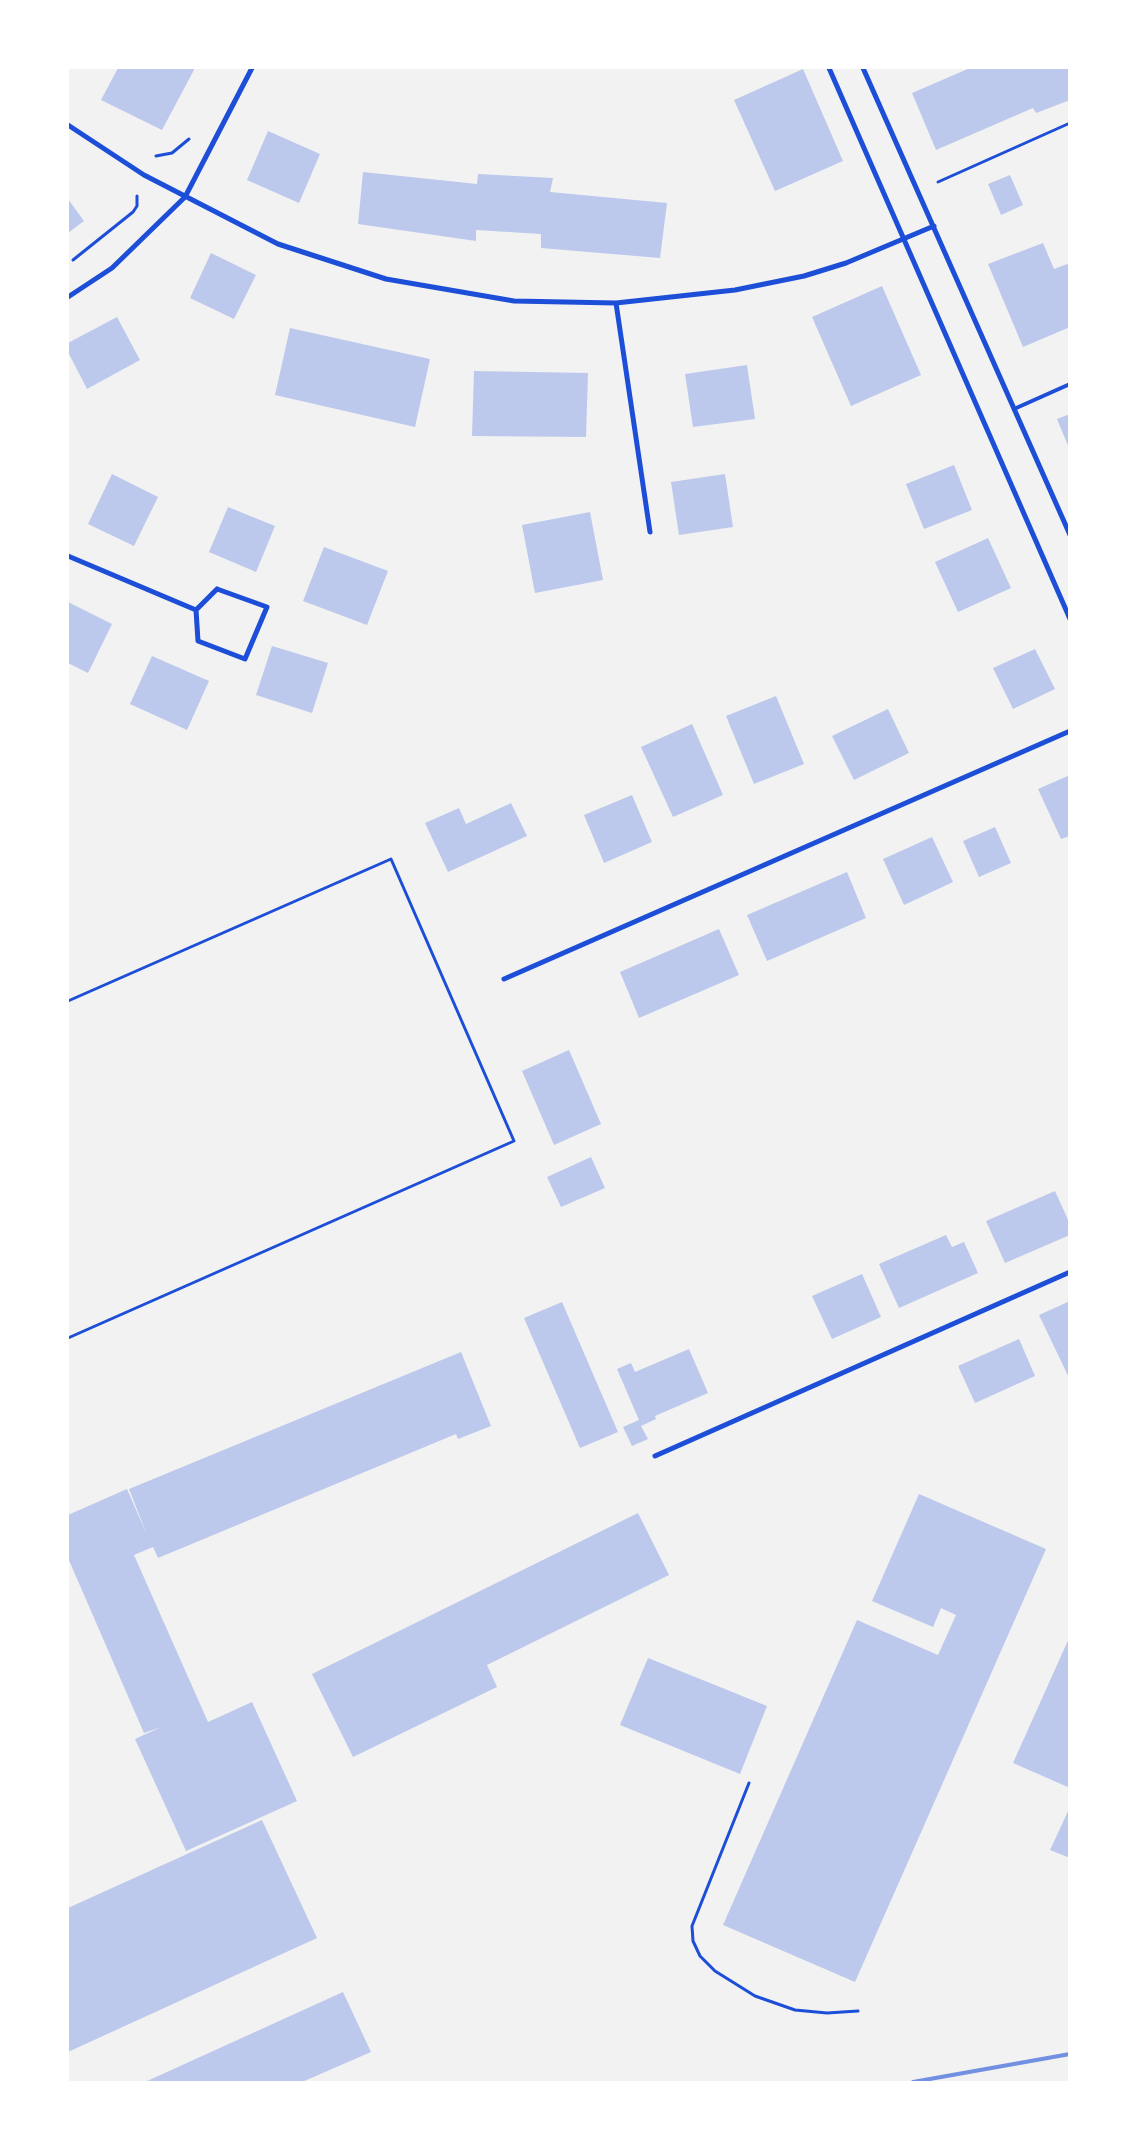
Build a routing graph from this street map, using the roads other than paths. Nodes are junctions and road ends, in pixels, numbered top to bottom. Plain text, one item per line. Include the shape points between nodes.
1 (252, 68) edge
2 (829, 68) edge
3 (863, 68) edge
4 (68, 125) edge
5 (185, 197) junction
6 (934, 226) junction
7 (904, 239) junction
8 (68, 297) edge
9 (616, 303) junction
10 (1070, 384) edge
11 (1014, 409) junction
12 (650, 532) dead end
13 (1070, 535) edge
14 (68, 556) edge
15 (196, 610) junction
16 (1070, 619) edge
17 (1070, 731) edge
18 (504, 979) dead end
19 (1070, 1272) edge
20 (655, 1456) dead end

1 - 5 street
2 - 7 street
3 - 6 street
4 - 5 street via 144,175
5 - 8 street via 112,268
5 - 9 street via 278,244 386,279 514,300
6 - 7 street
6 - 11 street
7 - 9 street via 804,276 735,290
7 - 16 street
9 - 12 street
10 - 11 lane
11 - 13 street
14 - 15 street
15 - 15 street via 217,590 266,607 245,659 198,641
17 - 18 street
19 - 20 street

